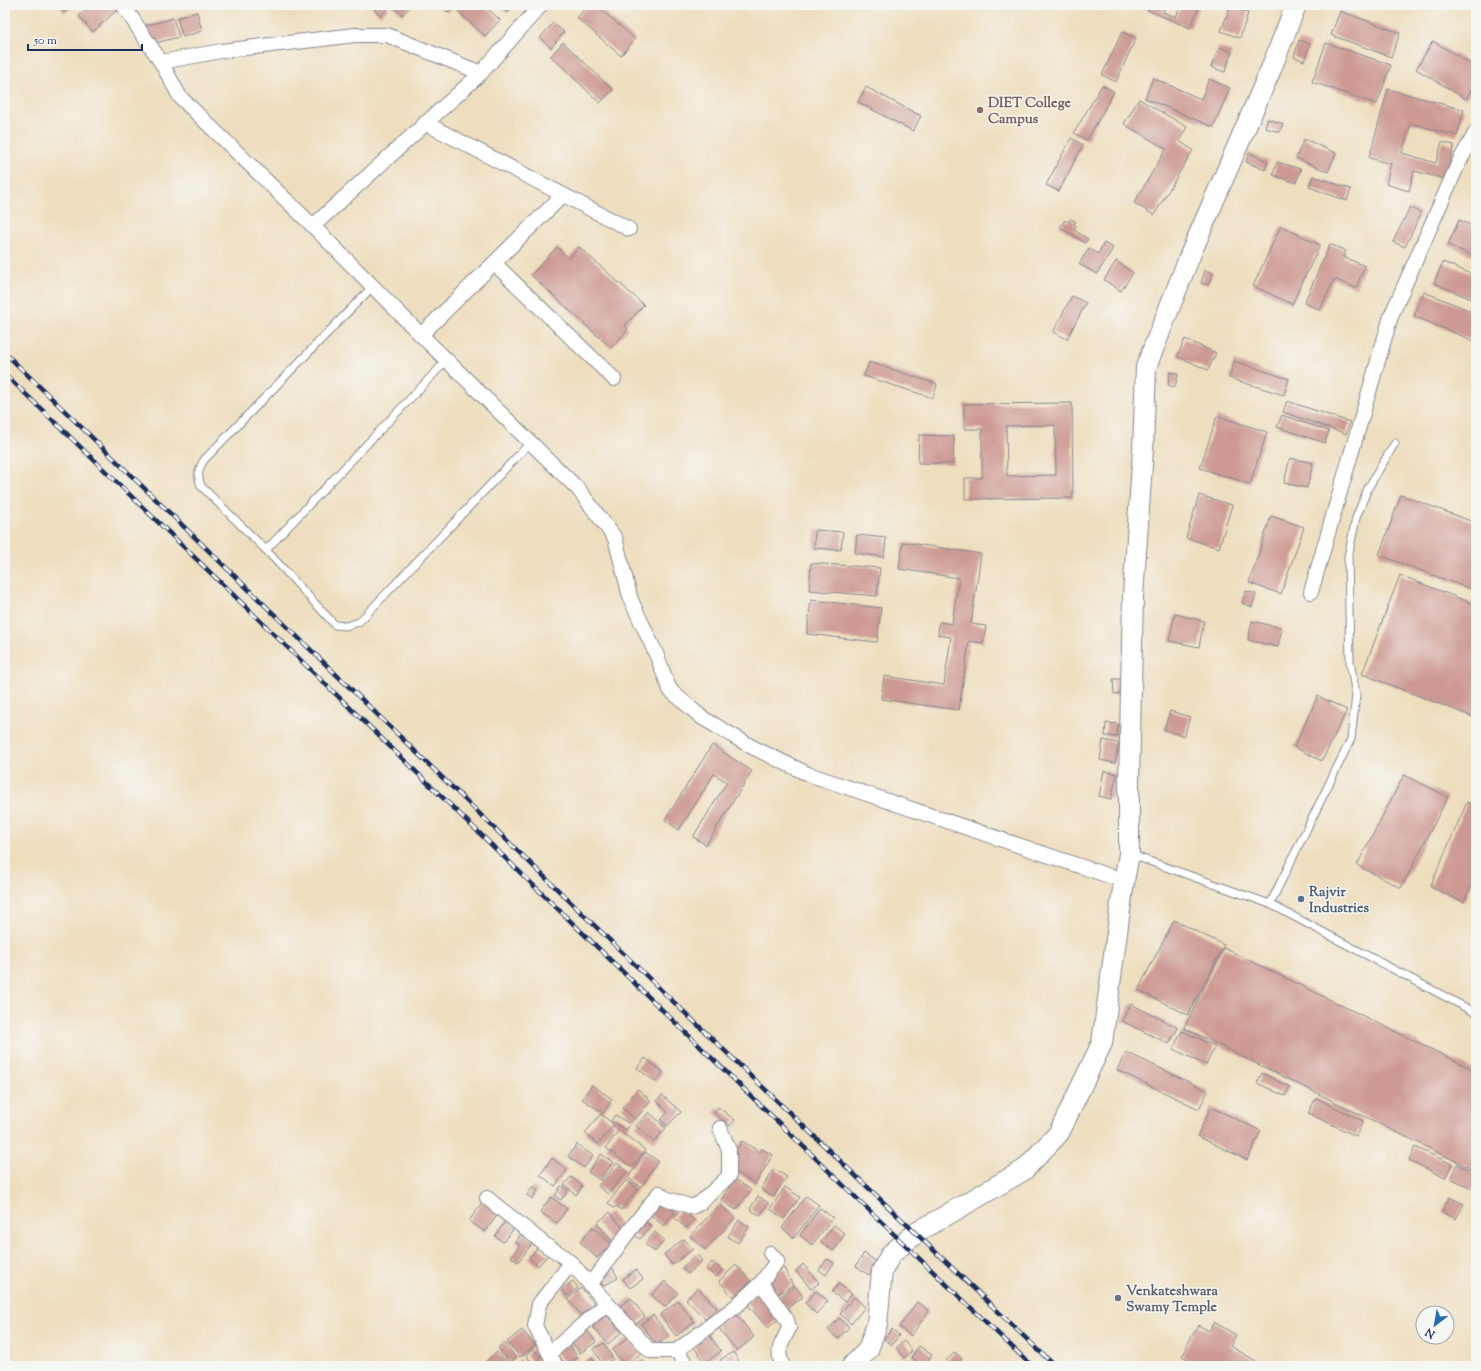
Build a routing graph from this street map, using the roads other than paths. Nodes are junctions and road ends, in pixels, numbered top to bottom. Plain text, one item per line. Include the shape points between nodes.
1 (123, 5) edge
2 (541, 5) edge
3 (1296, 5) edge
4 (161, 62) junction
5 (481, 73) junction
6 (425, 123) junction
7 (1476, 132) edge
8 (562, 195) junction
9 (313, 226) junction
10 (629, 229) dead end
11 (494, 263) junction
12 (373, 286) junction
13 (421, 335) junction
14 (447, 360) junction
15 (614, 379) dead end
16 (531, 442) junction
17 (1395, 443) dead end
18 (266, 550) junction
19 (1311, 592) dead end
20 (1129, 854) junction
21 (1124, 881) junction
22 (1270, 904) junction
23 (1476, 1013) edge
24 (720, 1128) dead end
25 (487, 1198) dead end
26 (770, 1253) dead end
27 (571, 1263) junction
28 (762, 1283) junction
29 (590, 1285) junction
30 (606, 1304) junction
31 (676, 1351) junction
32 (550, 1353) junction
33 (556, 1366) edge
34 (688, 1366) edge
35 (783, 1366) edge
36 (852, 1366) edge

1 - 4 street
2 - 5 street
3 - 20 street via 1271,69 1190,253 1146,366 1133,596
4 - 5 street via 221,51 354,35 387,35
4 - 9 street via 180,97
5 - 6 street
6 - 8 street
6 - 9 street
7 - 19 street via 1459,162 1391,316
8 - 10 street
8 - 11 street
9 - 12 street
11 - 13 street
11 - 15 street
12 - 13 street
12 - 18 lane via 204,460 198,470 201,486
13 - 14 street
14 - 16 street
14 - 18 lane
16 - 18 lane via 359,622 346,626 335,625
16 - 21 street via 580,490 615,538 631,600 670,690 701,717 752,747 808,774
17 - 22 lane via 1368,488 1356,518 1348,557 1350,662 1356,695 1351,739
20 - 21 street
20 - 22 lane
21 - 36 street via 1102,1043 1059,1133 1024,1170 916,1233 891,1254 882,1272 875,1331 868,1350
22 - 23 lane
24 - 29 street via 729,1150 729,1176 700,1203 692,1207 665,1198 659,1193
25 - 27 street
26 - 28 street via 777,1261
27 - 29 street
27 - 32 street via 539,1304 535,1326
28 - 31 street via 735,1307
28 - 35 street via 787,1320 789,1328 778,1351
29 - 30 street
30 - 31 street via 650,1351
30 - 32 street
31 - 34 street
32 - 33 street

